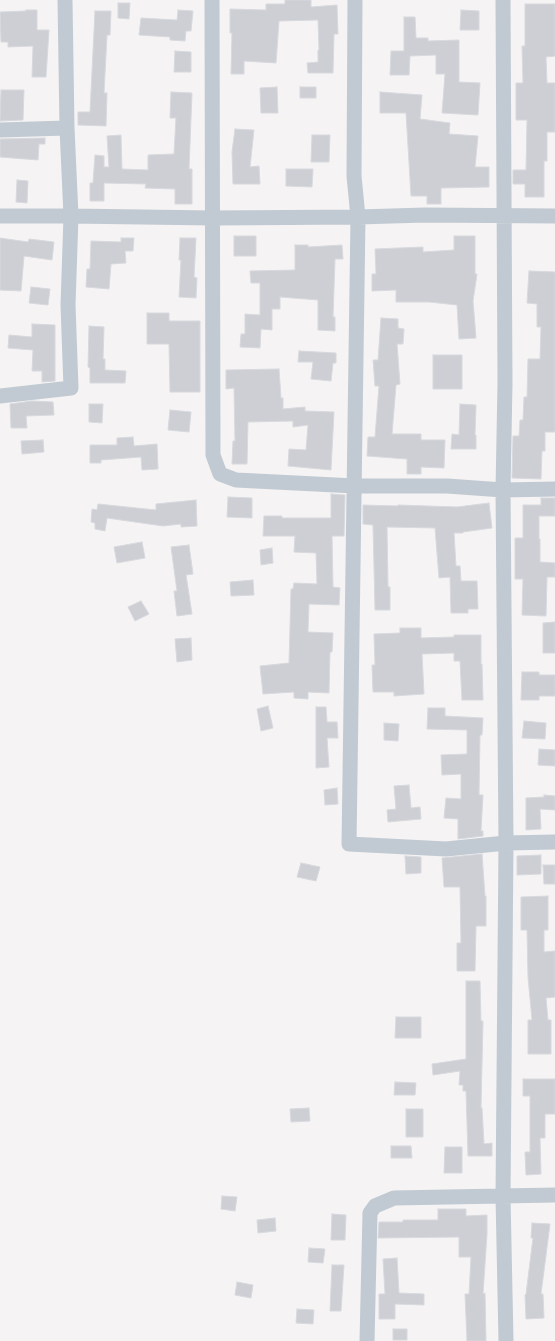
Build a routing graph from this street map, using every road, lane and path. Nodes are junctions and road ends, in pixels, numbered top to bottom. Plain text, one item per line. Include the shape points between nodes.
1 (65, 0) edge
2 (212, 0) edge
3 (355, 0) edge
4 (503, 0) edge
5 (66, 128) junction
6 (0, 130) edge
7 (504, 215) junction
8 (0, 216) edge
9 (71, 216) junction
10 (555, 216) edge
11 (358, 217) junction
12 (214, 218) junction
13 (0, 396) edge
14 (355, 486) junction
15 (555, 489) edge
16 (503, 490) junction
17 (555, 842) edge
18 (506, 843) junction
19 (555, 1195) edge
20 (503, 1196) junction
21 (367, 1341) edge
22 (506, 1341) edge

1 - 5 street
2 - 12 street
3 - 11 street via 354,176
4 - 7 street
5 - 6 street
5 - 9 street
7 - 10 street
7 - 11 street
7 - 16 street
8 - 9 street
9 - 12 street
9 - 13 street via 68,305 71,388
11 - 12 street
11 - 14 street
12 - 14 street via 213,455 220,474 236,480
14 - 16 street via 447,486
14 - 18 street via 349,844 446,849
15 - 16 street
16 - 18 street
17 - 18 street
18 - 20 street
19 - 20 street
20 - 21 street via 394,1198 375,1206 370,1213
20 - 22 street

